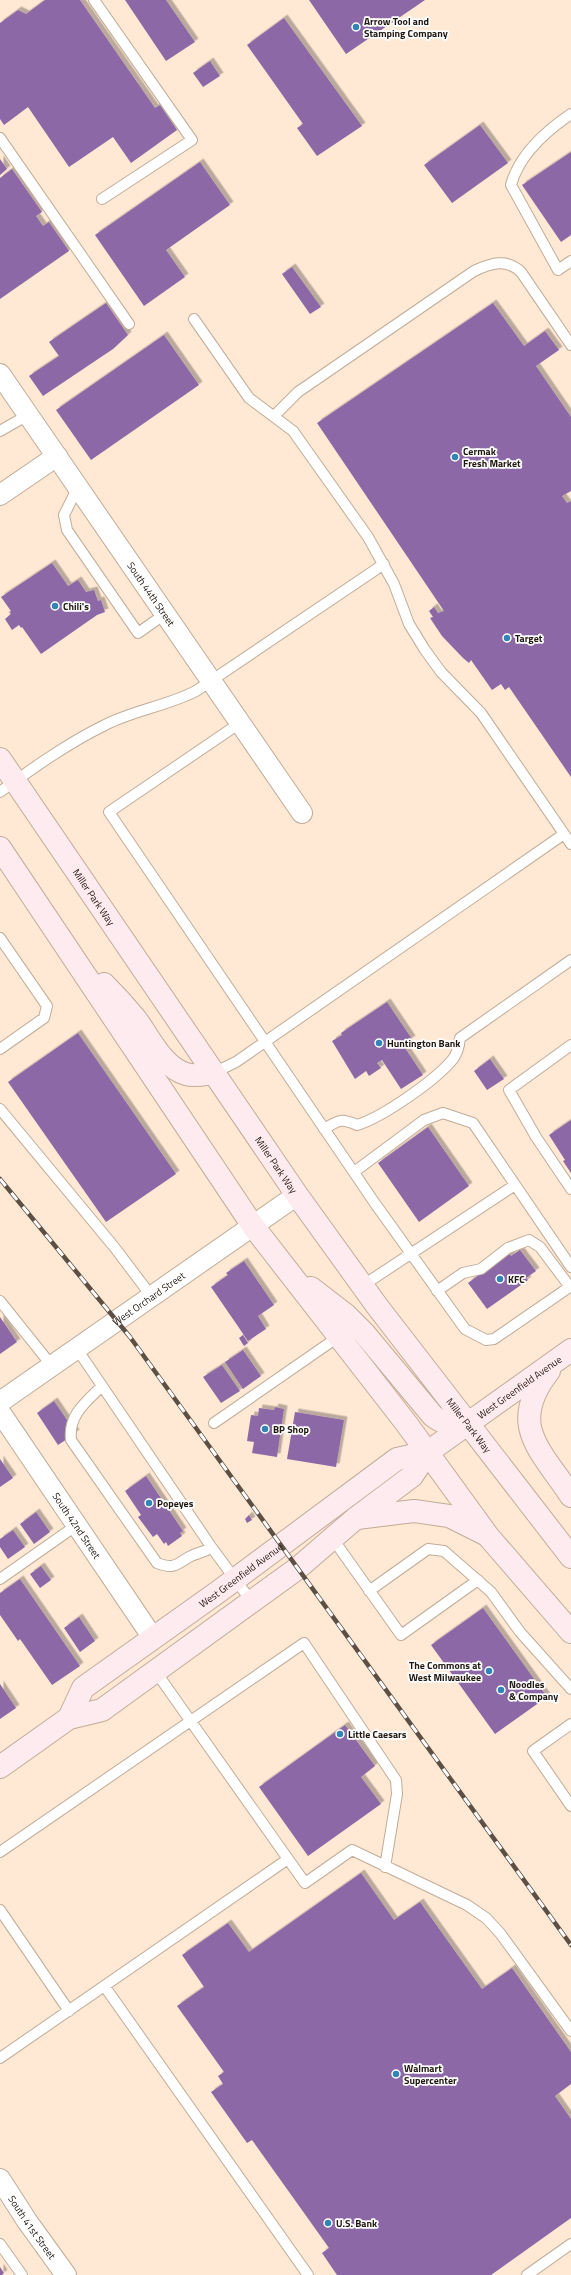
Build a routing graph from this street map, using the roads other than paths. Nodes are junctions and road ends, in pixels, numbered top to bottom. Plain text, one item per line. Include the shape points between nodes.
1 (94, 0) edge
2 (571, 114) edge
3 (0, 138) edge
4 (102, 199) dead end
5 (571, 261) edge
6 (194, 319) dead end
7 (129, 324) dead end
8 (571, 345) edge
9 (0, 374) edge
10 (28, 415) junction
11 (274, 416) junction
12 (0, 431) edge
13 (56, 456) junction
14 (78, 487) junction
15 (0, 495) edge
16 (384, 564) junction
17 (165, 614) junction
18 (211, 681) junction
19 (240, 723) junction
20 (0, 759) edge
21 (8, 786) edge
22 (302, 814) dead end
23 (564, 834) junction
24 (571, 844) edge
25 (0, 848) edge
26 (0, 938) edge
27 (64, 943) junction
28 (571, 960) edge
29 (265, 1041) junction
30 (571, 1045) edge
31 (0, 1049) edge
32 (213, 1073) junction
33 (0, 1109) edge
34 (324, 1129) junction
35 (354, 1172) junction
36 (515, 1185) junction
37 (571, 1189) edge
38 (297, 1195) junction
39 (253, 1226) junction
40 (410, 1254) junction
41 (571, 1267) edge
42 (290, 1272) junction
43 (362, 1286) junction
44 (570, 1287) edge
45 (437, 1291) junction
46 (152, 1297) junction
47 (0, 1301) edge
48 (338, 1336) junction
49 (77, 1349) junction
50 (564, 1354) edge
51 (52, 1366) junction
52 (102, 1386) junction
53 (0, 1402) edge
54 (0, 1412) edge
55 (214, 1423) dead end
56 (468, 1423) junction
57 (428, 1452) junction
58 (571, 1496) edge
59 (356, 1518) junction
60 (77, 1525) junction
61 (488, 1536) junction
62 (333, 1539) junction
63 (212, 1548) junction
64 (571, 1557) edge
65 (0, 1579) edge
66 (235, 1579) junction
67 (478, 1580) junction
68 (369, 1591) junction
69 (252, 1602) junction
70 (571, 1632) edge
71 (153, 1638) junction
72 (156, 1672) junction
73 (571, 1690) edge
74 (69, 1718) junction
75 (190, 1721) junction
76 (571, 1724) edge
77 (0, 1767) edge
78 (571, 1806) edge
79 (0, 1852) edge
80 (288, 1859) junction
81 (385, 1867) junction
82 (0, 1910) edge
83 (105, 1987) junction
84 (69, 2011) junction
85 (571, 2031) edge
86 (0, 2058) edge
87 (0, 2179) edge
88 (0, 2244) edge
89 (571, 2244) edge
90 (22, 2275) edge
91 (66, 2275) edge
92 (308, 2275) edge
93 (527, 2275) edge

1 - 4 lane via 192,140
2 - 5 lane via 525,154 515,170 511,185 558,270
3 - 7 lane
6 - 11 lane via 249,398
8 - 11 lane via 520,272 506,263 495,263 474,271 298,392
9 - 10 street, South 44th Street
10 - 12 lane
10 - 13 street, South 44th Street
11 - 16 lane via 293,431 368,537
13 - 14 street, South 44th Street
13 - 15 street
14 - 17 street, South 44th Street
14 - 17 lane via 64,515 67,530 84,556 138,633
16 - 18 lane
16 - 23 lane via 409,624 424,650 441,672 481,713
17 - 18 street, South 44th Street
18 - 19 street, South 44th Street
18 - 21 lane via 181,699 106,724
19 - 22 street, South 44th Street
19 - 29 lane via 109,812
20 - 21 main road, Miller Park Way
21 - 32 main road, Miller Park Way
23 - 24 lane
23 - 29 lane
25 - 27 main road
26 - 31 lane via 47,1006 44,1018
27 - 32 main road via 114,994 175,1068 186,1074 198,1076
27 - 39 main road
28 - 34 lane via 460,1038 459,1049 454,1058 441,1072 414,1092 367,1122 357,1125 345,1120 337,1121
29 - 32 lane via 236,1062
29 - 34 lane
30 - 37 lane via 509,1090 536,1137
32 - 38 main road, Miller Park Way
33 - 46 lane via 115,1248
34 - 35 lane
35 - 36 lane via 424,1120 443,1113 473,1123
35 - 40 lane
36 - 40 lane
36 - 41 lane
38 - 39 street, West Orchard Street
38 - 43 main road, Miller Park Way
39 - 42 main road
39 - 46 street, West Orchard Street
40 - 43 lane
40 - 45 lane
42 - 48 main road
42 - 56 main road via 346,1315 433,1416 450,1425
43 - 56 main road, Miller Park Way
44 - 45 lane via 540,1247 529,1240 508,1248 482,1269 463,1273
44 - 45 lane via 502,1335 486,1340 465,1329
46 - 49 street, West Orchard Street
47 - 51 lane
48 - 55 lane
48 - 57 main road
49 - 51 street, West Orchard Street
49 - 52 lane
50 - 56 main road, West Greenfield Avenue
50 - 58 main road via 533,1394 528,1425 536,1444
51 - 53 street, West Orchard Street
52 - 63 lane
52 - 63 lane via 79,1408 72,1421 71,1440 157,1563 167,1567 179,1565 190,1557
54 - 60 street, South 42nd Street
56 - 57 main road, West Greenfield Avenue
56 - 64 main road, Miller Park Way
57 - 59 main road, West Greenfield Avenue via 412,1476
57 - 61 main road
57 - 66 main road, West Greenfield Avenue via 397,1458
59 - 61 main road via 422,1512 449,1516
59 - 62 main road, West Greenfield Avenue
60 - 65 lane
60 - 71 street, South 42nd Street
61 - 70 main road
62 - 68 lane
62 - 69 main road, West Greenfield Avenue
63 - 66 lane
66 - 69 lane
66 - 71 main road, West Greenfield Avenue
67 - 68 lane via 444,1551 428,1549
67 - 68 lane via 401,1635
67 - 73 lane via 491,1592 520,1632
69 - 72 main road, West Greenfield Avenue
71 - 74 main road, West Greenfield Avenue via 84,1688
72 - 74 main road, West Greenfield Avenue via 102,1710
72 - 75 lane
74 - 77 main road, West Greenfield Avenue
75 - 79 lane
75 - 80 lane
75 - 81 lane via 304,1643 396,1780 397,1794
76 - 78 lane via 532,1751
80 - 81 lane via 305,1883 352,1850
80 - 83 lane
81 - 85 lane via 467,1905 486,1918 500,1933
82 - 84 lane
83 - 84 lane
83 - 92 lane
84 - 86 lane
87 - 91 street, South 41st Street
88 - 90 lane
89 - 93 lane

